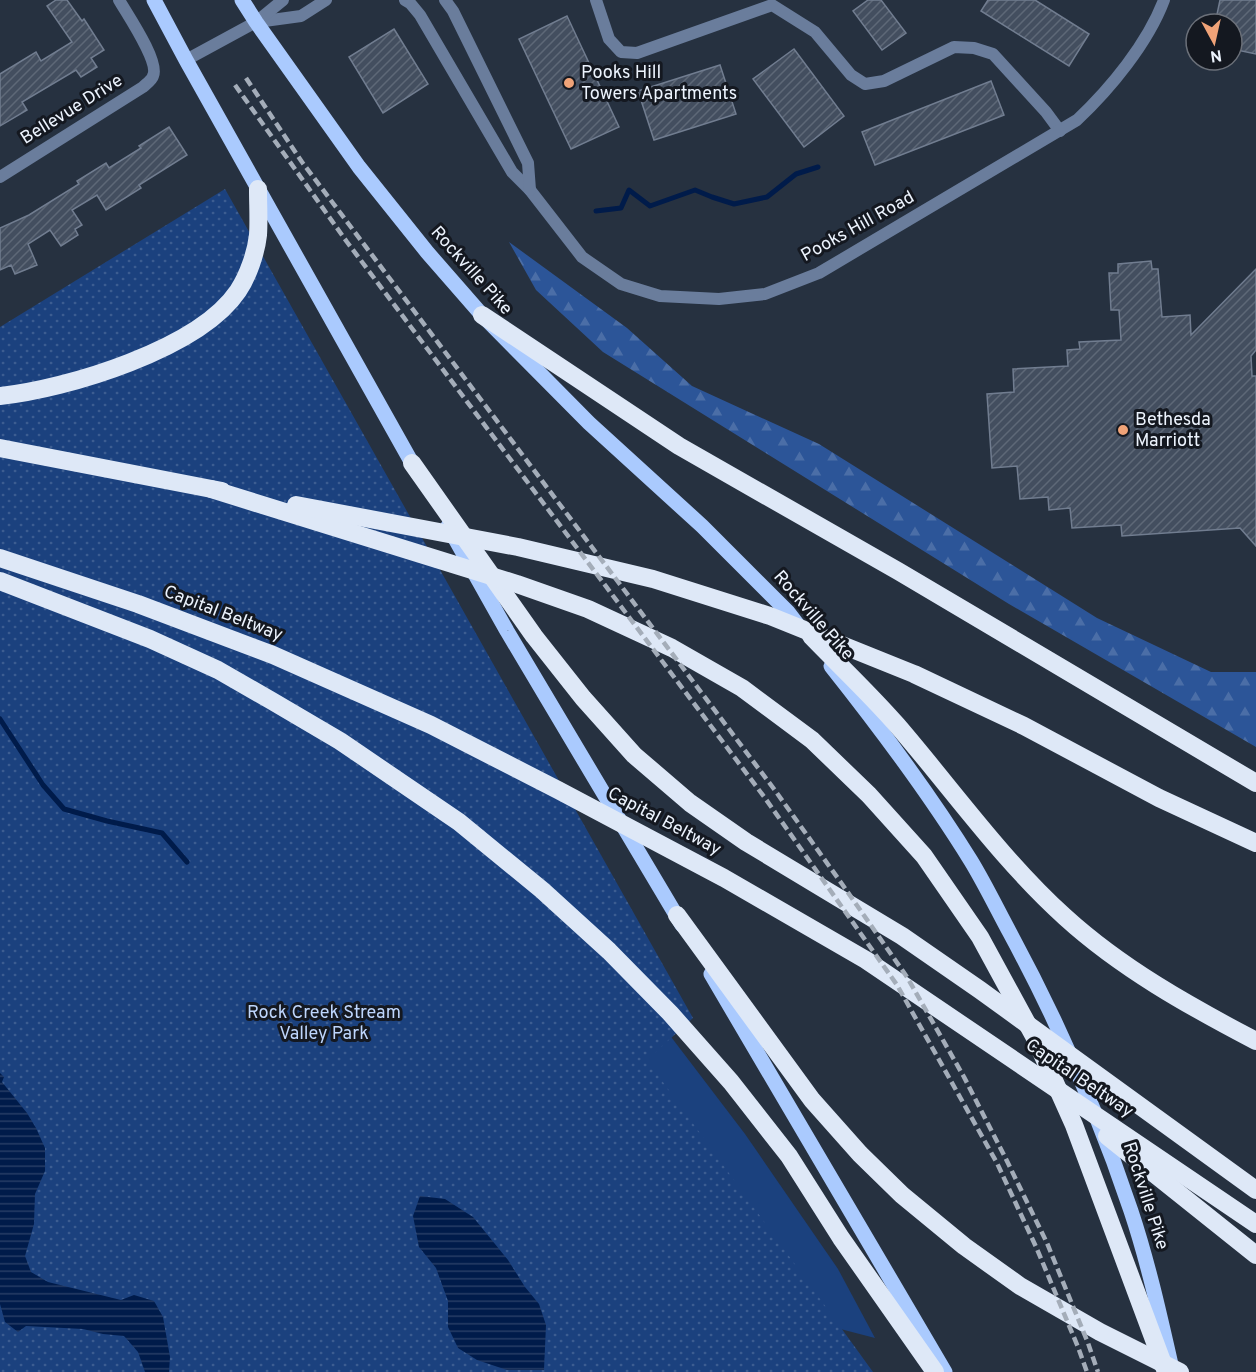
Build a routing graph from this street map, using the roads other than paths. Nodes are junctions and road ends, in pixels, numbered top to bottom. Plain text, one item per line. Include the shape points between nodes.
1 (119, 0) edge
2 (154, 0) edge
3 (242, 0) edge
4 (283, 0) edge
5 (326, 0) edge
6 (405, 0) edge
7 (446, 0) edge
8 (596, 0) edge
9 (1164, 0) edge
10 (256, 22) junction
11 (186, 60) junction
12 (1060, 131) junction
13 (0, 177) edge
14 (258, 189) junction
15 (530, 190) junction
16 (482, 315) junction
17 (0, 396) edge
18 (0, 448) edge
19 (412, 463) junction
20 (211, 489) junction
21 (0, 558) edge
22 (0, 581) edge
23 (788, 612) junction
24 (1256, 783) edge
25 (1159, 798) junction
26 (1256, 843) edge
27 (1256, 857) edge
28 (677, 915) junction
29 (1256, 1041) edge
30 (998, 1049) junction
31 (1256, 1191) edge
32 (1256, 1224) edge
33 (1256, 1255) edge
34 (935, 1372) edge
35 (945, 1372) edge
36 (1166, 1372) edge
37 (1172, 1372) edge
38 (1180, 1372) edge

1 - 13 street, Bellevue Drive via 148,51 153,77
2 - 11 main road
3 - 10 main road, Rockville Pike
4 - 10 street
5 - 10 street via 301,16
6 - 15 street, Pooks Hill Road via 420,15 512,172
7 - 15 street via 528,163
8 - 12 street via 609,39 621,52 637,53 772,5 815,32 851,75 865,84 884,81 954,47 974,48 993,54
9 - 12 street, Pooks Hill Road via 1141,47 1093,105
10 - 11 street
10 - 16 main road, Rockville Pike via 358,167
11 - 14 main road
12 - 15 street, Pooks Hill Road via 819,273 765,294 719,299 660,296 621,284 582,257
14 - 17 highway via 258,237 251,264 238,290 220,312 159,350 71,382
14 - 19 main road
16 - 23 main road, Rockville Pike
16 - 24 highway via 679,446
18 - 20 highway
19 - 28 main road via 507,632
19 - 31 highway via 534,636 634,755 690,803 746,842 902,936
20 - 25 highway via 518,547 653,579 770,616 915,674 1024,726
20 - 36 highway via 588,609 672,648 742,688 812,740 924,856 980,937 1035,1038 1074,1125
21 - 30 highway, Capital Beltway via 138,604 273,656 430,725 724,878 866,960
22 - 34 highway via 218,670 340,741 459,822 542,890 640,982 731,1082 789,1156
23 - 29 highway via 896,723 1020,873 1065,918 1110,955
23 - 37 main road, Rockville Pike via 937,809 972,863 1023,958 1100,1123 1132,1213
25 - 26 highway
25 - 27 highway
28 - 35 main road
28 - 38 highway via 812,1100 902,1195 1020,1286
30 - 32 highway, Capital Beltway
30 - 33 highway

